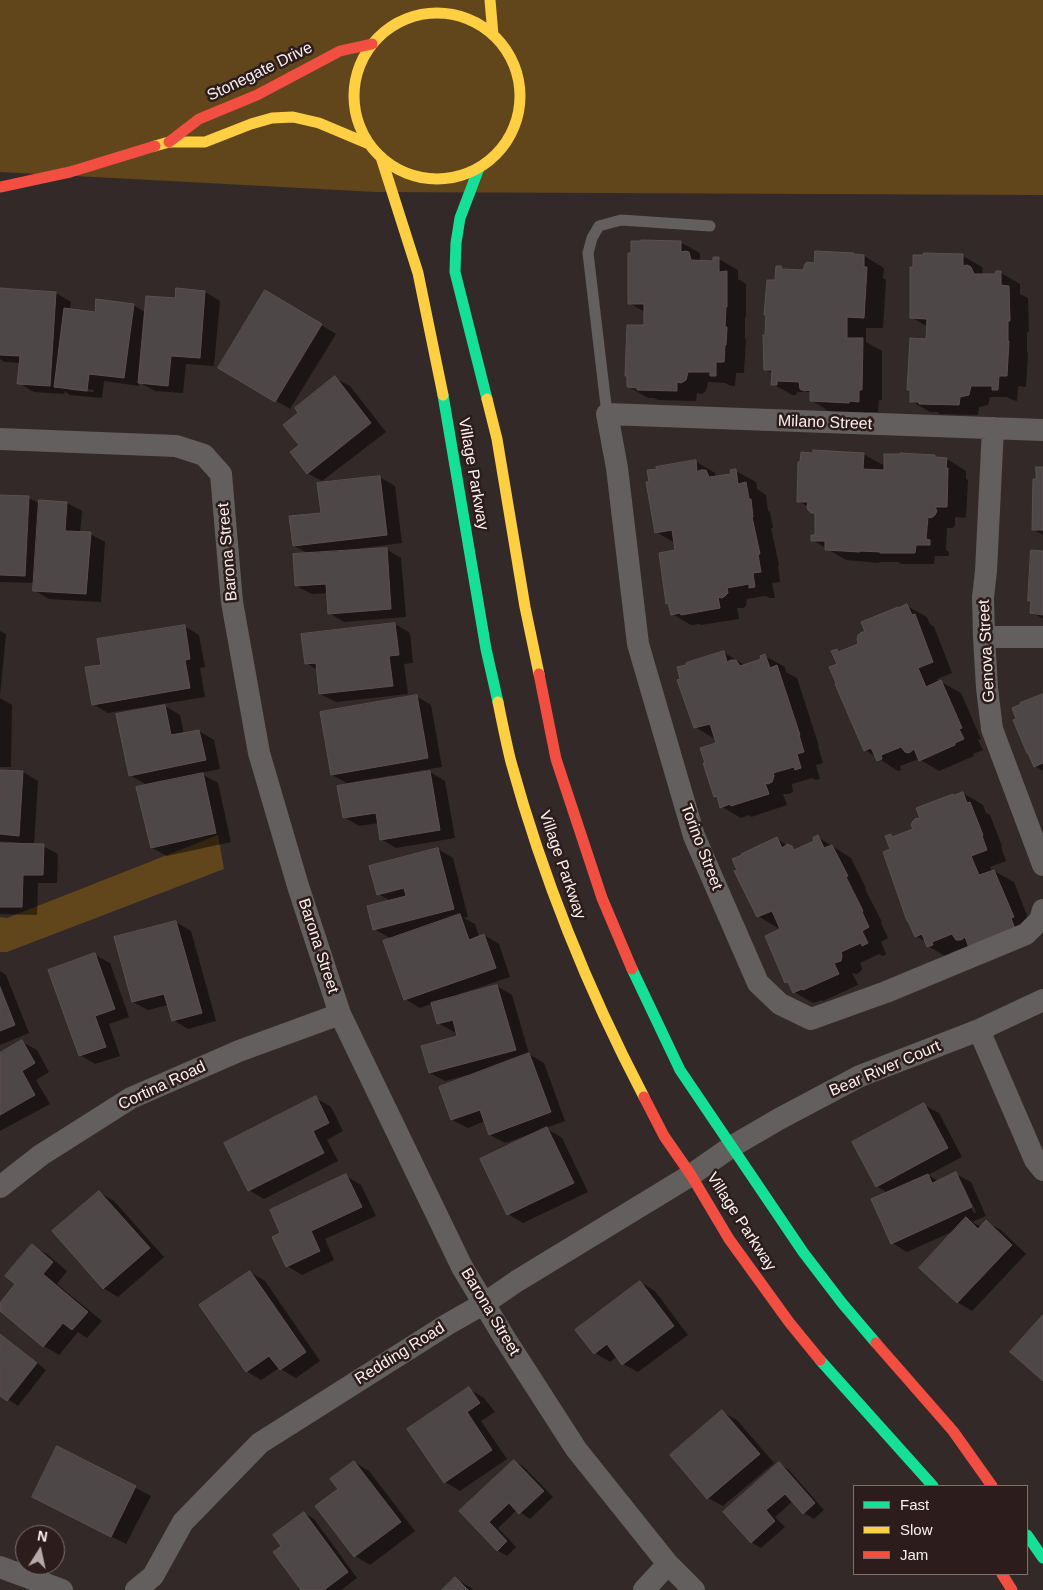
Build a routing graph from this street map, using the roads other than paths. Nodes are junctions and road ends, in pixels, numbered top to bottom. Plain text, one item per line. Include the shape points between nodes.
1 (427, 0) edge
2 (490, 0) edge
3 (421, 14) junction
4 (493, 34) junction
5 (372, 44) junction
6 (169, 142) junction
7 (369, 144) junction
8 (381, 157) junction
9 (479, 168) junction
10 (0, 187) edge
11 (710, 226) dead end
12 (607, 414) junction
13 (993, 428) junction
14 (1043, 430) edge
15 (0, 439) edge
16 (984, 636) junction
17 (1043, 637) edge
18 (1043, 864) edge
19 (1043, 910) edge
20 (1043, 1000) edge
21 (340, 1014) junction
22 (979, 1030) junction
23 (731, 1147) junction
24 (698, 1170) junction
25 (1043, 1170) edge
26 (0, 1187) edge
27 (485, 1303) junction
28 (932, 1485) edge
29 (991, 1485) edge
30 (1028, 1536) edge
31 (1043, 1558) edge
32 (668, 1564) junction
33 (0, 1567) edge
34 (1003, 1575) edge
35 (62, 1590) edge
36 (136, 1590) edge
37 (644, 1590) edge
38 (694, 1590) edge
39 (1012, 1590) edge

1 - 3 street
2 - 4 street
3 - 4 street via 447,14 472,20
3 - 5 street via 386,30
4 - 9 street via 510,55 519,79 520,105 514,130 499,152
5 - 6 street, Stonegate Drive via 340,51 257,95 199,119
5 - 7 street via 359,68 354,94 358,120
6 - 7 street, Stonegate Drive via 205,142 272,118 293,117 319,123
6 - 10 street, Stonegate Drive via 70,172
7 - 8 street
8 - 9 street via 403,171 428,179 454,178
8 - 24 street, Village Parkway via 418,273 444,401 486,649 511,761 536,843 579,961 616,1044 664,1136
9 - 23 street, Village Parkway via 458,226 455,272 497,439 525,606 556,759 602,898 638,984 680,1070
11 - 12 lane via 621,220 599,226 592,238 588,253
12 - 13 street, Milano Street
12 - 19 street, Torino Street via 638,644 694,836 758,983 780,1004 811,1019 1026,934 1040,920
13 - 14 street, Milano Street
13 - 16 street, Genova Street via 983,597
15 - 21 street, Barona Street via 176,446 204,455 221,474 232,602 259,753
16 - 17 street
16 - 18 street, Genova Street via 992,730
20 - 22 street, Bear River Court
21 - 26 street, Cortina Road via 239,1051 131,1098 41,1155
21 - 27 street, Barona Street via 462,1267
22 - 23 street, Bear River Court via 860,1076
22 - 25 street via 1035,1160
23 - 24 street, Bear River Court
23 - 29 street, Village Parkway via 842,1303 953,1431
24 - 27 street, Redding Road
24 - 28 street, Village Parkway via 729,1239 789,1322
27 - 32 street, Barona Street via 576,1449
27 - 36 street, Redding Road via 260,1443 183,1522 153,1576
30 - 31 street
32 - 37 street
32 - 38 street, Barona Street
33 - 35 street
34 - 39 street

